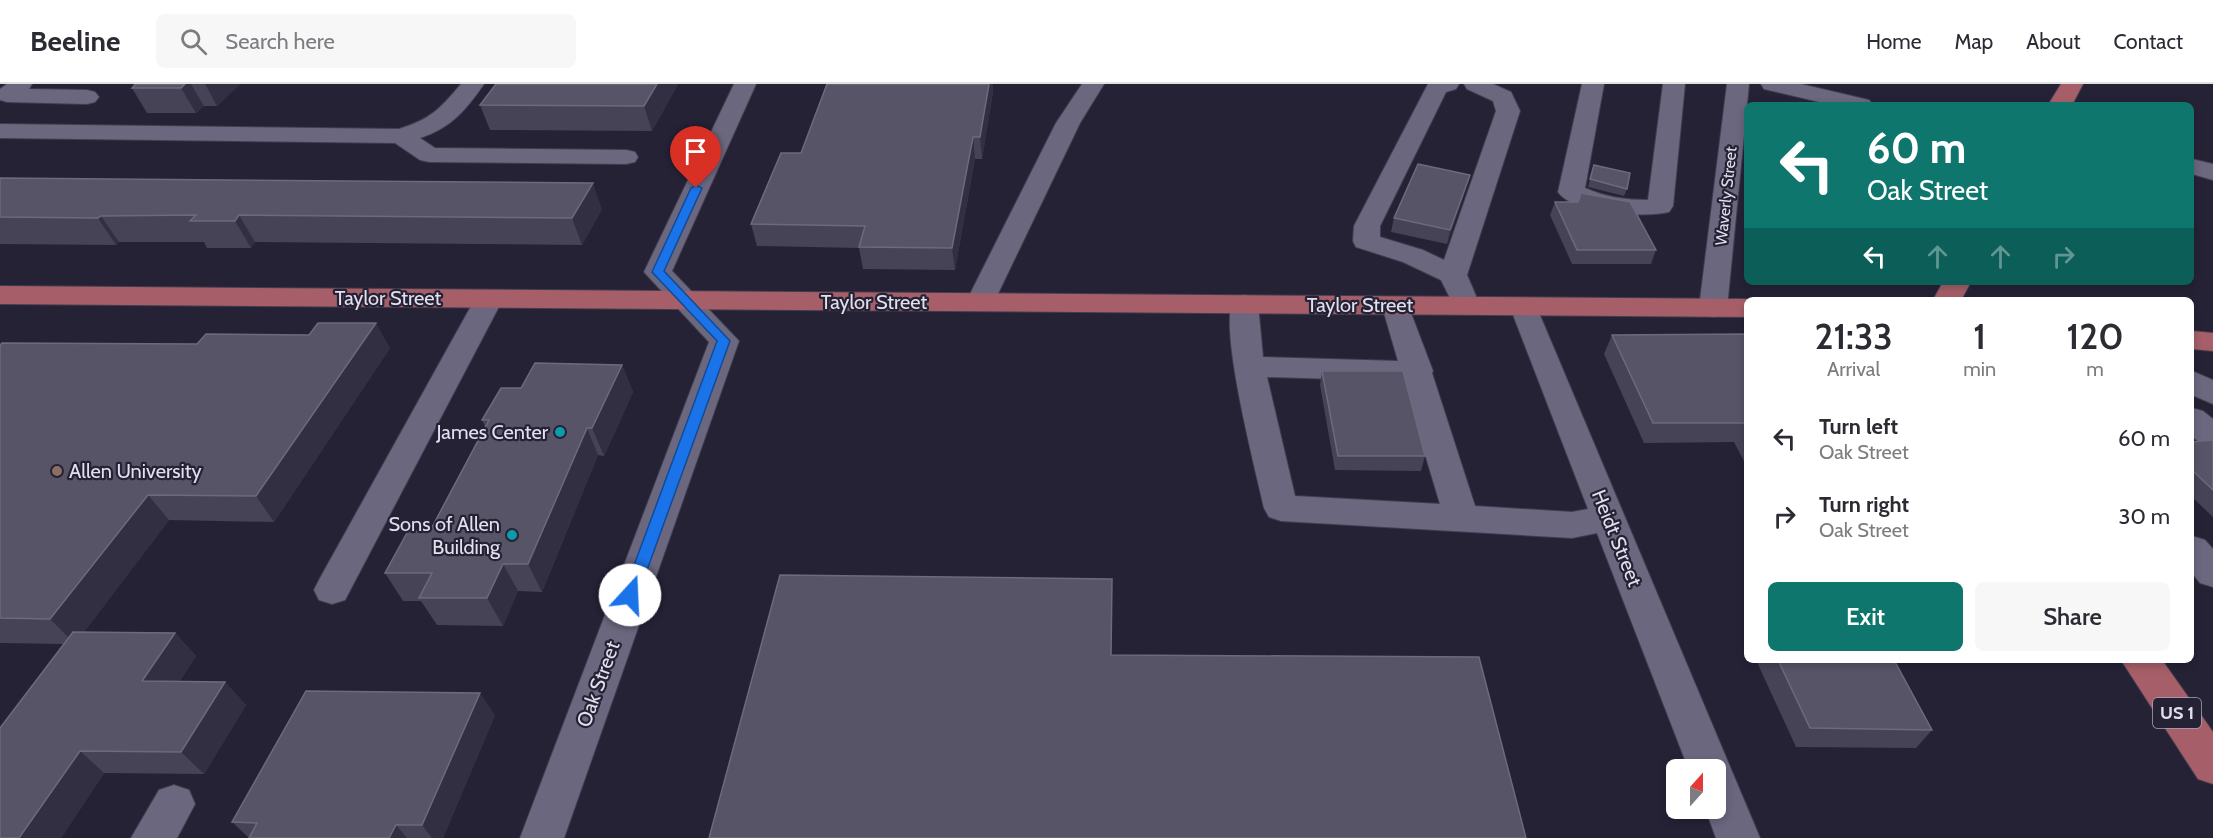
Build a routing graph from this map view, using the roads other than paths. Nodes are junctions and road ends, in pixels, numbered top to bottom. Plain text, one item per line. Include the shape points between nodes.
1 (21, 84) edge
2 (473, 84) edge
3 (745, 84) edge
4 (1093, 84) edge
5 (1448, 84) edge
6 (1475, 84) edge
7 (1593, 84) edge
8 (1674, 84) edge
9 (1738, 84) edge
10 (1772, 84) edge
11 (2072, 84) edge
12 (95, 90) edge
13 (1848, 102) edge
14 (2062, 102) edge
15 (0, 131) edge
16 (40, 131) junction
17 (401, 135) junction
18 (626, 157) dead end
19 (2194, 167) edge
20 (2213, 172) edge
21 (1736, 199) edge
22 (1721, 235) junction
23 (1744, 239) edge
24 (1453, 275) junction
25 (0, 295) edge
26 (489, 299) junction
27 (685, 300) junction
28 (980, 302) junction
29 (1244, 304) junction
30 (1396, 306) junction
31 (1466, 306) junction
32 (1524, 307) junction
33 (1713, 308) junction
34 (1744, 308) edge
35 (2194, 340) edge
36 (2213, 342) edge
37 (1249, 367) junction
38 (1418, 371) junction
39 (2194, 382) edge
40 (2213, 394) edge
41 (2213, 417) edge
42 (2194, 419) edge
43 (2194, 421) edge
44 (2213, 436) edge
45 (1461, 518) junction
46 (1609, 518) junction
47 (2194, 551) edge
48 (2213, 573) edge
49 (2194, 575) edge
50 (332, 590) dead end
51 (2142, 663) edge
52 (2207, 750) edge
53 (1706, 759) edge
54 (1726, 809) edge
55 (542, 838) edge
56 (1738, 838) edge

1 - 12 street via 7,95
2 - 17 street via 453,109 432,126
3 - 27 street, Oak Street via 658,272
4 - 28 street via 1068,123
5 - 24 street via 1437,87 1366,226 1366,241 1413,256
6 - 24 street via 1503,98 1508,111
7 - 8 street via 1571,192 1588,200 1642,209 1660,206
9 - 21 street, Waverly Street
10 - 13 street
11 - 14 main road
12 - 16 street
15 - 16 street
16 - 17 street
17 - 18 street via 429,155
19 - 20 street
21 - 22 street, Waverly Street
22 - 23 street
22 - 33 street, Waverly Street
24 - 31 street
25 - 26 main road, Taylor Street
26 - 27 main road, Taylor Street
26 - 50 street
27 - 28 main road, Taylor Street
27 - 55 street, Oak Street via 724,341
28 - 29 main road, Taylor Street
29 - 30 main road, Taylor Street
29 - 37 street
30 - 31 main road, Taylor Street
30 - 38 street
31 - 32 main road, Taylor Street
32 - 33 main road, Taylor Street
32 - 46 street, Heidt Street
33 - 34 main road, Taylor Street
35 - 36 main road
37 - 38 street
37 - 45 street via 1281,508
38 - 45 street
39 - 40 street
41 - 42 street
43 - 44 street
45 - 46 street via 1572,525
46 - 53 street, Heidt Street
47 - 48 street
48 - 49 street
51 - 52 main road, US 1
54 - 56 street

